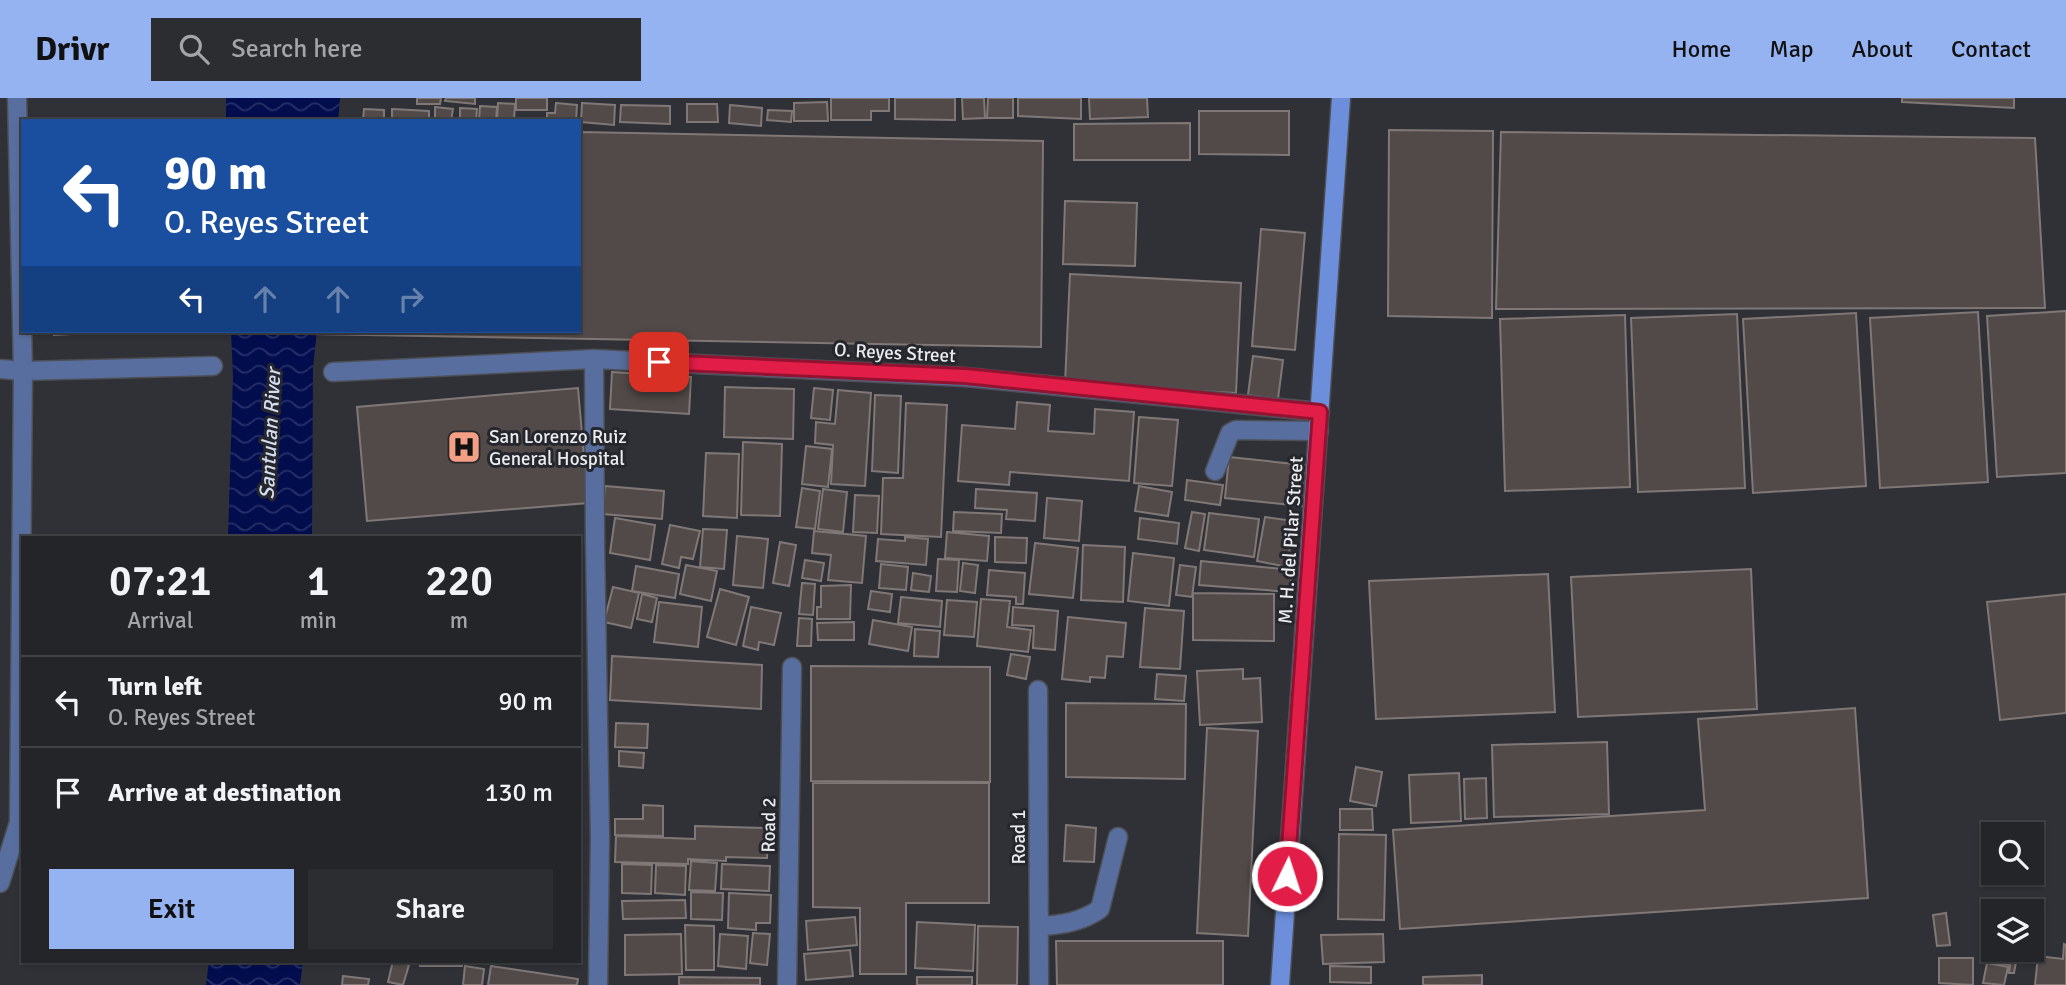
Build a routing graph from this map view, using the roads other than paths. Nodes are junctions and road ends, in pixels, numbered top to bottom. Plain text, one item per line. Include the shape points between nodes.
1 (17, 98) edge
2 (1341, 98) edge
3 (21, 280) edge
4 (22, 333) edge
5 (594, 359) junction
6 (213, 366) dead end
7 (0, 369) edge
8 (23, 371) junction
9 (332, 372) dead end
10 (1320, 412) junction
11 (1319, 431) junction
12 (1215, 471) dead end
13 (22, 536) edge
14 (21, 596) edge
15 (792, 667) dead end
16 (1038, 690) dead end
17 (0, 820) edge
18 (19, 822) junction
19 (1118, 837) dead end
20 (0, 883) edge
21 (1039, 926) junction
22 (598, 985) edge
23 (787, 985) edge
24 (1039, 985) edge
25 (1280, 985) edge

1 - 3 street
2 - 10 main road, M. H. del Pilar Street
4 - 8 street
5 - 9 street, O. Reyes Street
5 - 10 street, O. Reyes Street via 965,376
5 - 22 street
6 - 8 street
7 - 8 street
8 - 13 street
10 - 11 main road, M. H. del Pilar Street
11 - 12 street via 1236,430 1230,433
11 - 25 main road, M. H. del Pilar Street
14 - 18 street
15 - 23 street, Road 2
16 - 21 street, Road 1
17 - 18 street
18 - 20 street
19 - 21 street via 1100,909 1061,926
21 - 24 street, Road 1

